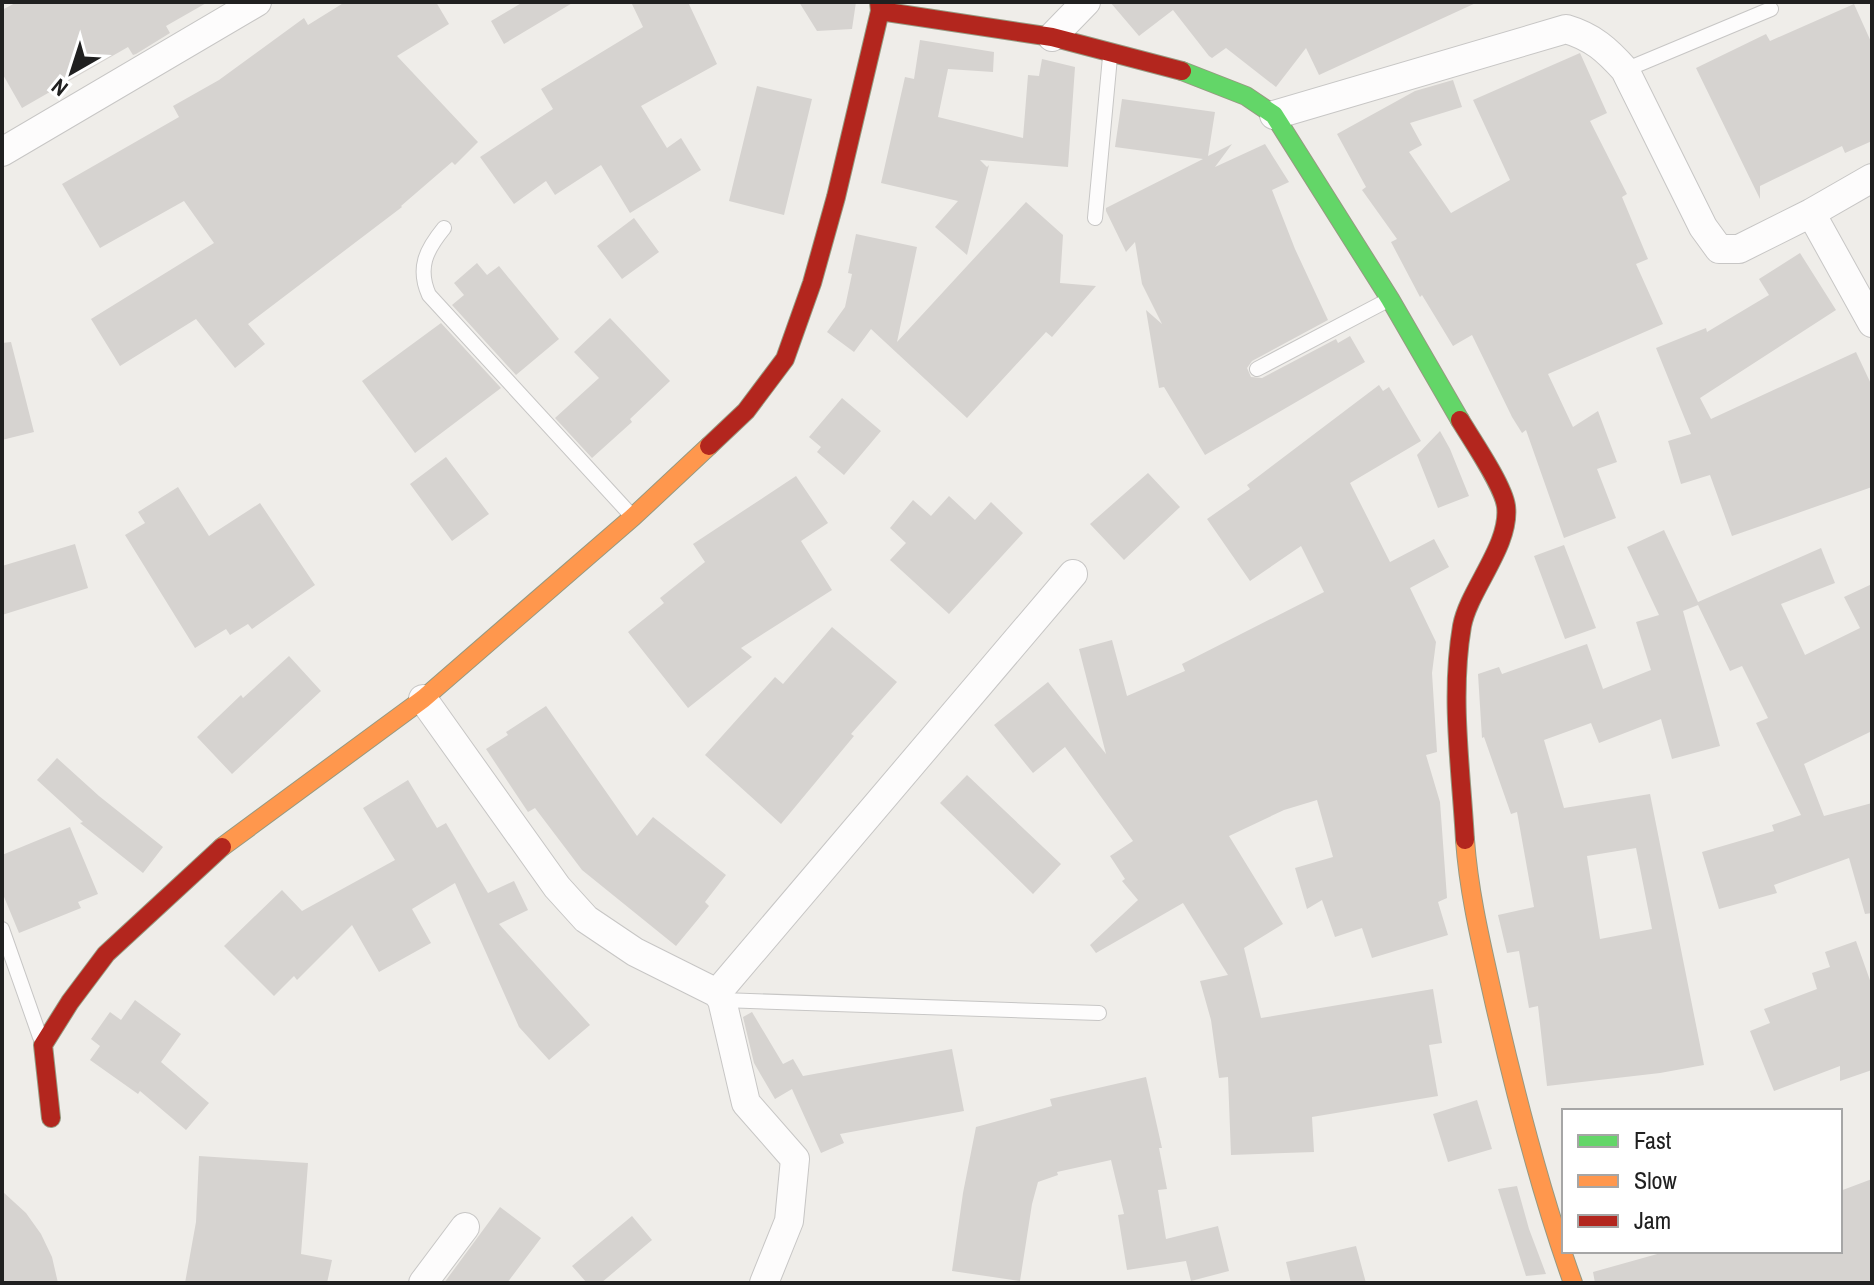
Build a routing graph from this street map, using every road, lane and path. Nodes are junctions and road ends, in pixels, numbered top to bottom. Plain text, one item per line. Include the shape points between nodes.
1 (257, 2) edge
2 (1086, 2) edge
3 (879, 6) edge
4 (1771, 9) dead end
5 (1052, 37) junction
6 (1110, 53) junction
7 (1625, 70) junction
8 (1274, 115) junction
9 (2, 152) edge
10 (1872, 178) edge
11 (1811, 213) junction
12 (1095, 218) dead end
13 (444, 228) dead end
14 (1390, 299) junction
15 (1872, 323) edge
16 (1257, 369) dead end
17 (633, 517) junction
18 (1073, 574) dead end
19 (423, 699) junction
20 (2, 929) edge
21 (720, 996) junction
22 (1099, 1013) dead end
23 (43, 1045) junction
24 (51, 1118) dead end
25 (465, 1227) dead end
26 (1562, 1252) edge
27 (1562, 1253) edge
28 (423, 1283) edge
29 (764, 1283) edge
30 (1573, 1283) edge

1 - 9 street
2 - 5 street
3 - 5 street
3 - 17 street via 836,197 785,359 746,411
4 - 7 lane
5 - 6 street
6 - 8 street via 1203,79 1246,96
6 - 12 lane
7 - 8 street via 1589,36 1566,29
7 - 11 street via 1719,249 1739,249
8 - 14 street
10 - 11 street
11 - 15 street
13 - 17 lane via 428,247 422,265 429,295
14 - 16 lane
14 - 26 street via 1506,506 1501,538 1463,621 1455,672 1468,885 1518,1107
17 - 19 street
18 - 21 street
19 - 21 street via 557,887 586,919 635,952
19 - 23 street via 215,852 106,954
20 - 23 lane
21 - 22 lane
21 - 29 street via 746,1103 795,1159 789,1221
23 - 24 street
25 - 28 street
27 - 30 street

